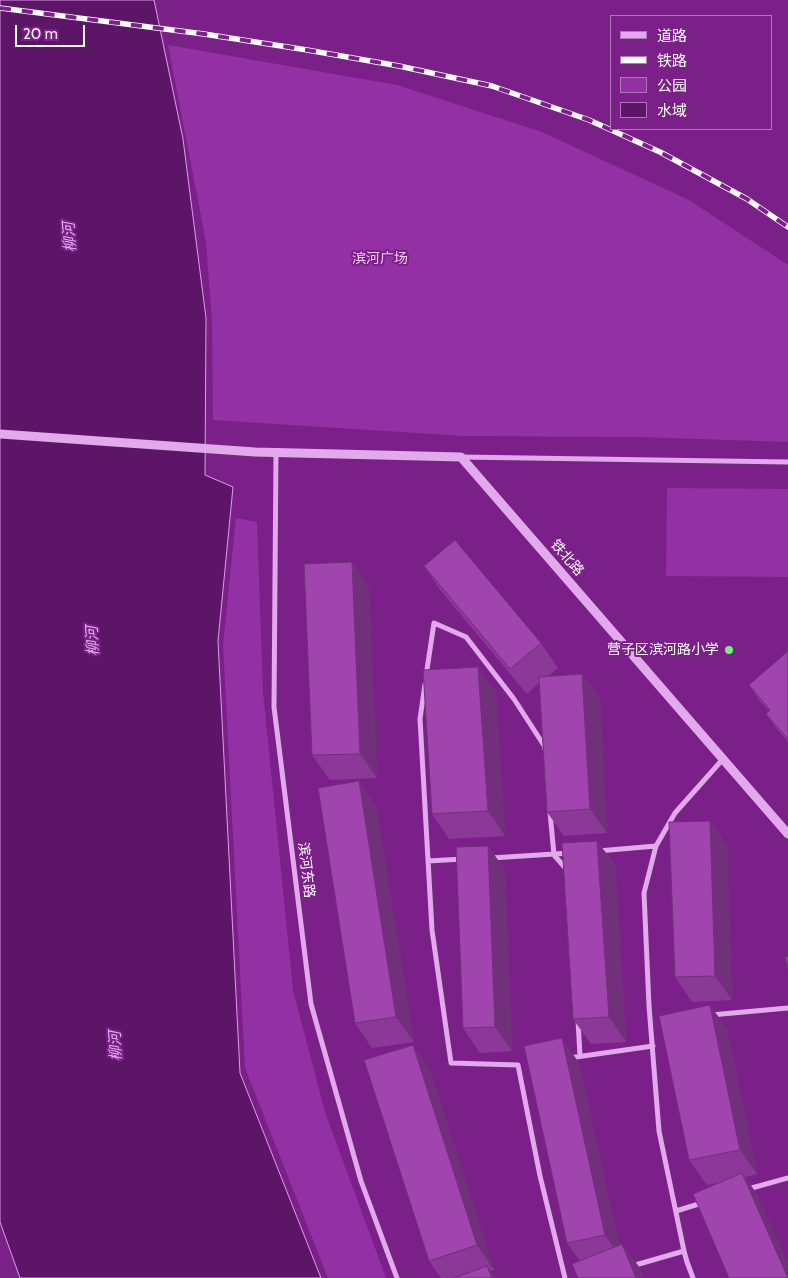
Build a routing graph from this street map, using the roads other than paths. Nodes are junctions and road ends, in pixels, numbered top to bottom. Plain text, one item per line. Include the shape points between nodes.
1 (0, 434) edge
2 (276, 452) junction
3 (461, 457) junction
4 (788, 462) edge
5 (546, 756) edge
6 (723, 759) junction
7 (550, 806) edge
8 (788, 834) edge
9 (656, 846) junction
10 (591, 852) edge
11 (573, 853) edge
12 (554, 855) junction
13 (486, 858) edge
14 (467, 859) edge
15 (428, 861) junction
16 (571, 874) edge
17 (788, 1008) edge
18 (709, 1015) edge
19 (578, 1018) edge
20 (660, 1018) edge
21 (650, 1019) junction
22 (652, 1046) junction
23 (580, 1056) junction
24 (563, 1059) edge
25 (527, 1064) edge
26 (518, 1065) junction
27 (788, 1178) edge
28 (741, 1192) edge
29 (704, 1202) edge
30 (676, 1210) junction
31 (684, 1251) junction
32 (627, 1267) edge
33 (397, 1278) edge
34 (565, 1278) edge
35 (693, 1278) edge

1 - 2 street
2 - 3 street
2 - 33 street, 滨河东路 via 274,707 311,1004 361,1181
3 - 4 street
3 - 6 street, 铁北路
5 - 15 street via 545,747 514,699 466,637 434,622 420,718
6 - 8 street, 铁北路
6 - 9 street via 675,813
7 - 12 street
9 - 10 street
9 - 21 street via 644,893
11 - 12 street
12 - 13 street
12 - 16 street
14 - 15 street
15 - 26 street via 432,930 451,1063
17 - 18 street
19 - 23 street
20 - 21 street
21 - 22 street
22 - 23 street
22 - 30 street via 659,1131
23 - 24 street
25 - 26 street
26 - 34 street
27 - 28 street
29 - 30 street
30 - 31 street
31 - 32 street
31 - 35 street

